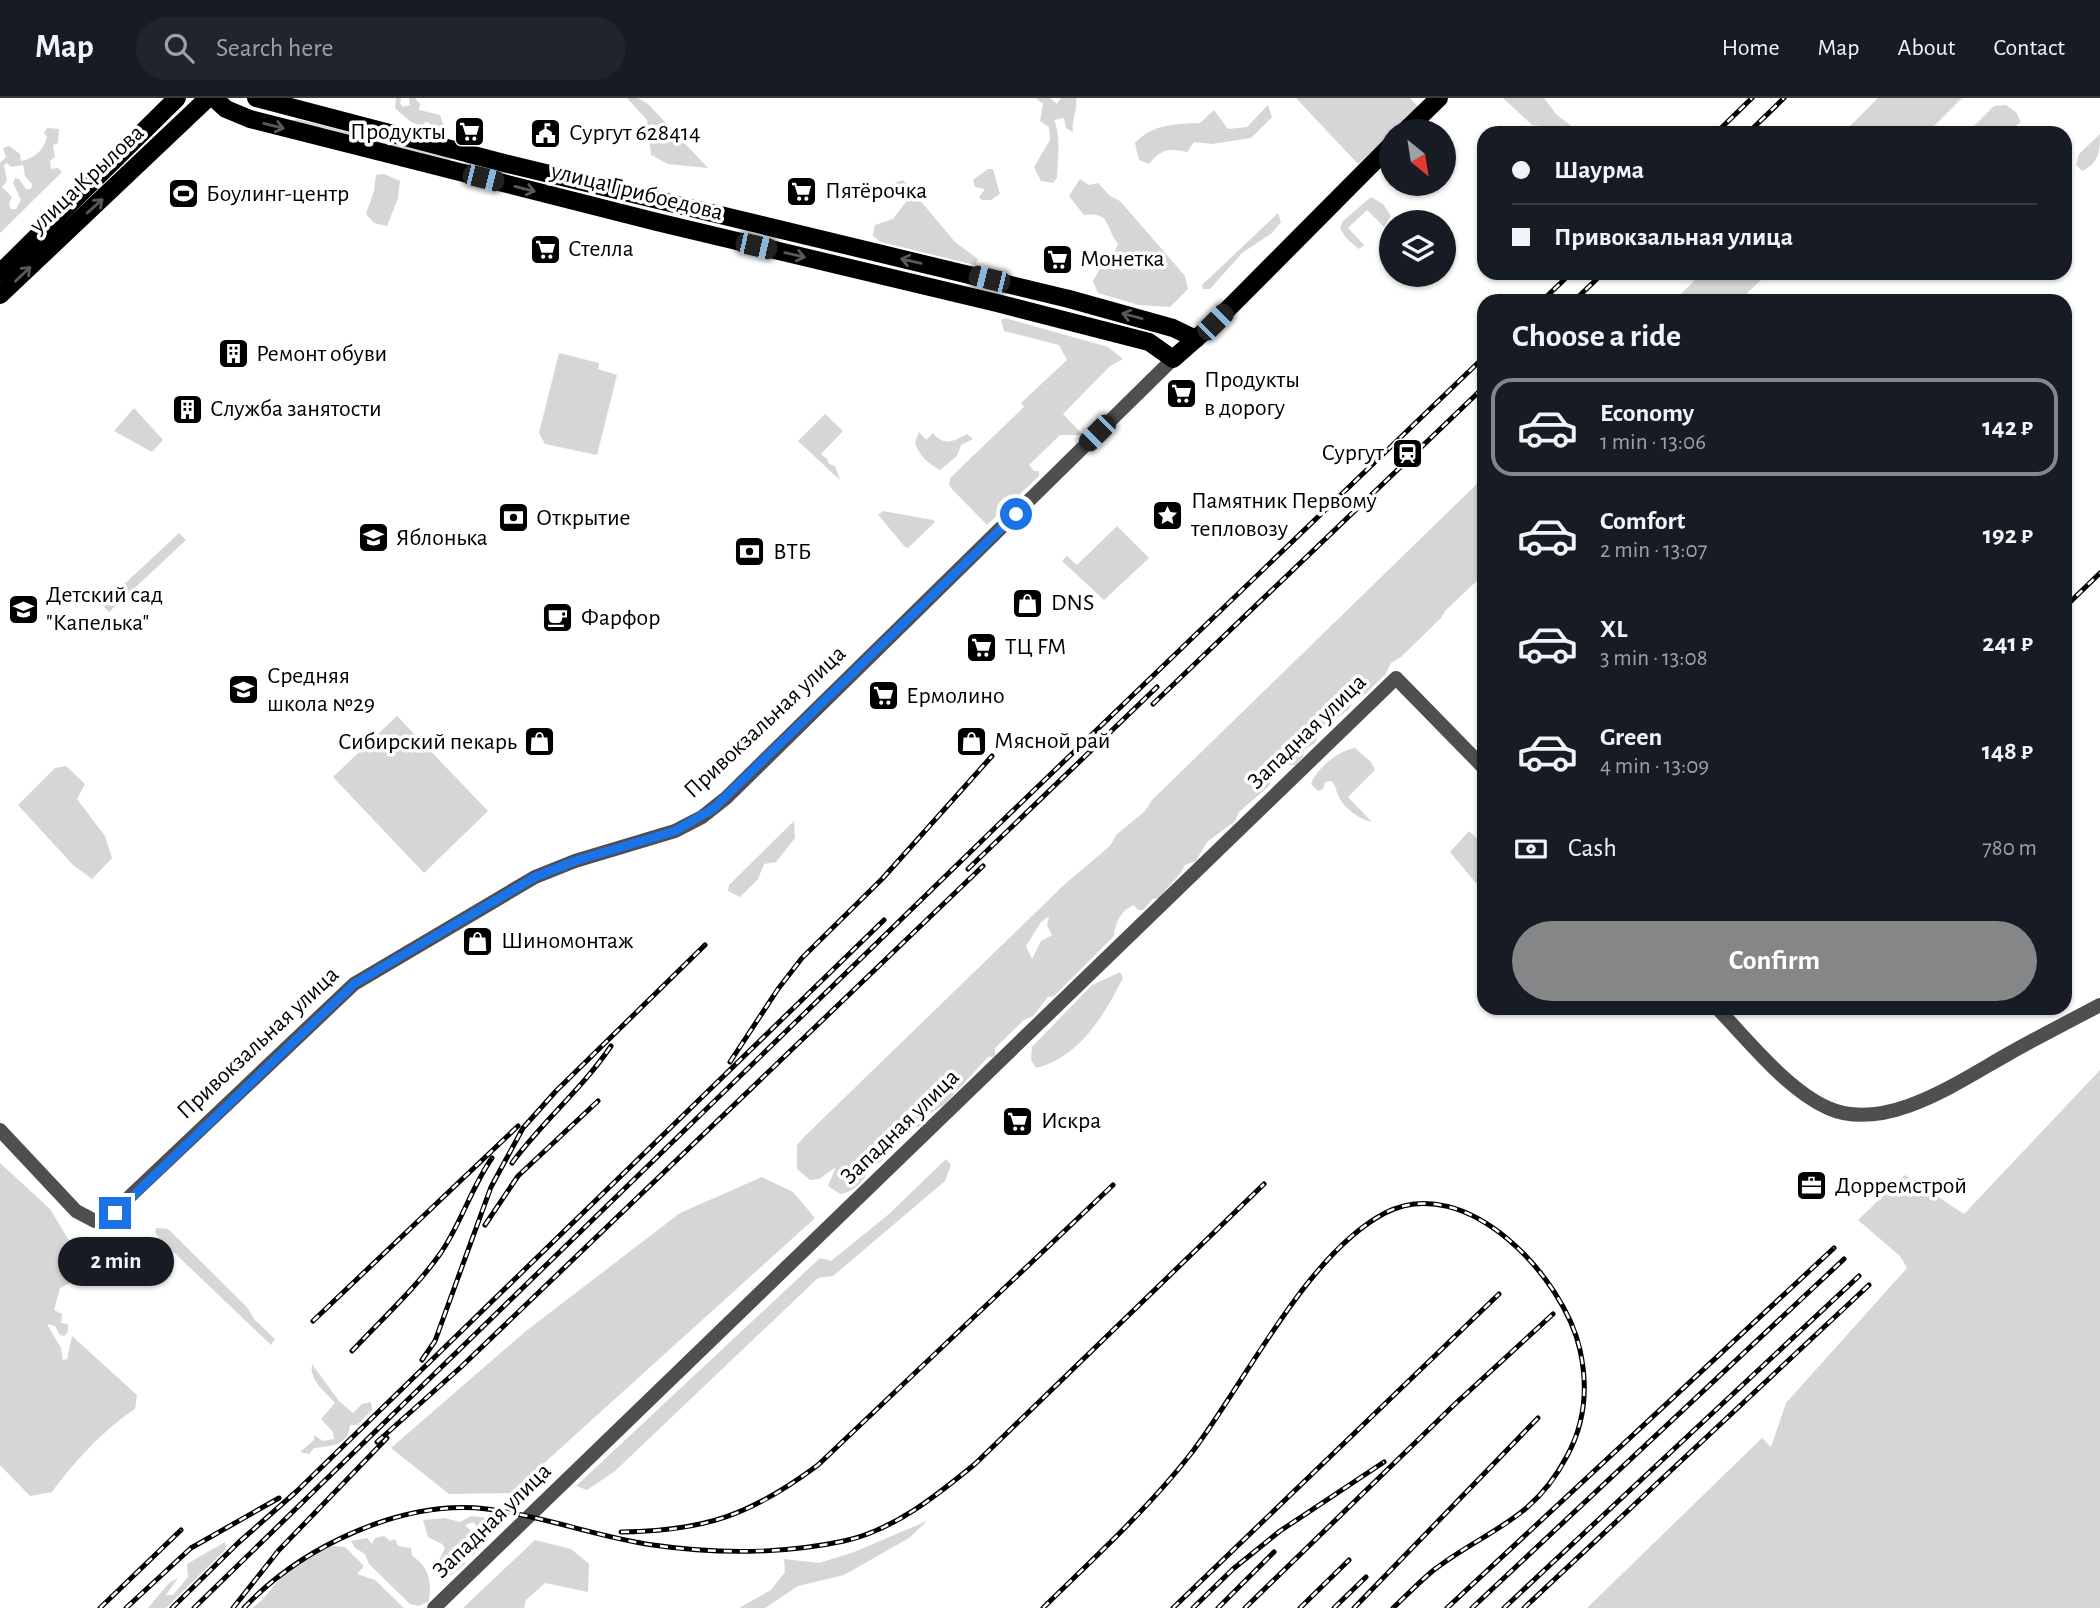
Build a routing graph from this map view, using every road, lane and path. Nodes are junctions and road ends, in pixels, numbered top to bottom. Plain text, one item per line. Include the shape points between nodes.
1 (177, 98) edge
2 (208, 98) edge
3 (214, 98) edge
4 (256, 98) edge
5 (1439, 98) edge
6 (1417, 119) edge
7 (1379, 157) edge
8 (0, 273) edge
9 (0, 295) edge
10 (1196, 339) junction
11 (1173, 359) junction
12 (1477, 761) edge
13 (2100, 1005) edge
14 (1724, 1015) edge
15 (0, 1130) edge
16 (434, 1608) edge

1 - 8 main road, улица Крылова
9 -> 2 main road, улица Крылова
3 -> 11 main road, улица Грибоедова via 226,110 250,119 1149,342
10 -> 4 main road, улица Грибоедова via 1174,328 1069,299 508,164
5 - 6 main road
7 - 10 main road, Привокзальная улица
10 - 11 main road, Привокзальная улица
11 - 15 street, Привокзальная улица via 726,798 675,831 535,877 354,984 106,1219 95,1221 76,1212
12 - 16 street, Западная улица via 1396,678
13 - 14 street via 1935,1094 1891,1111 1860,1115 1842,1113 1808,1096

